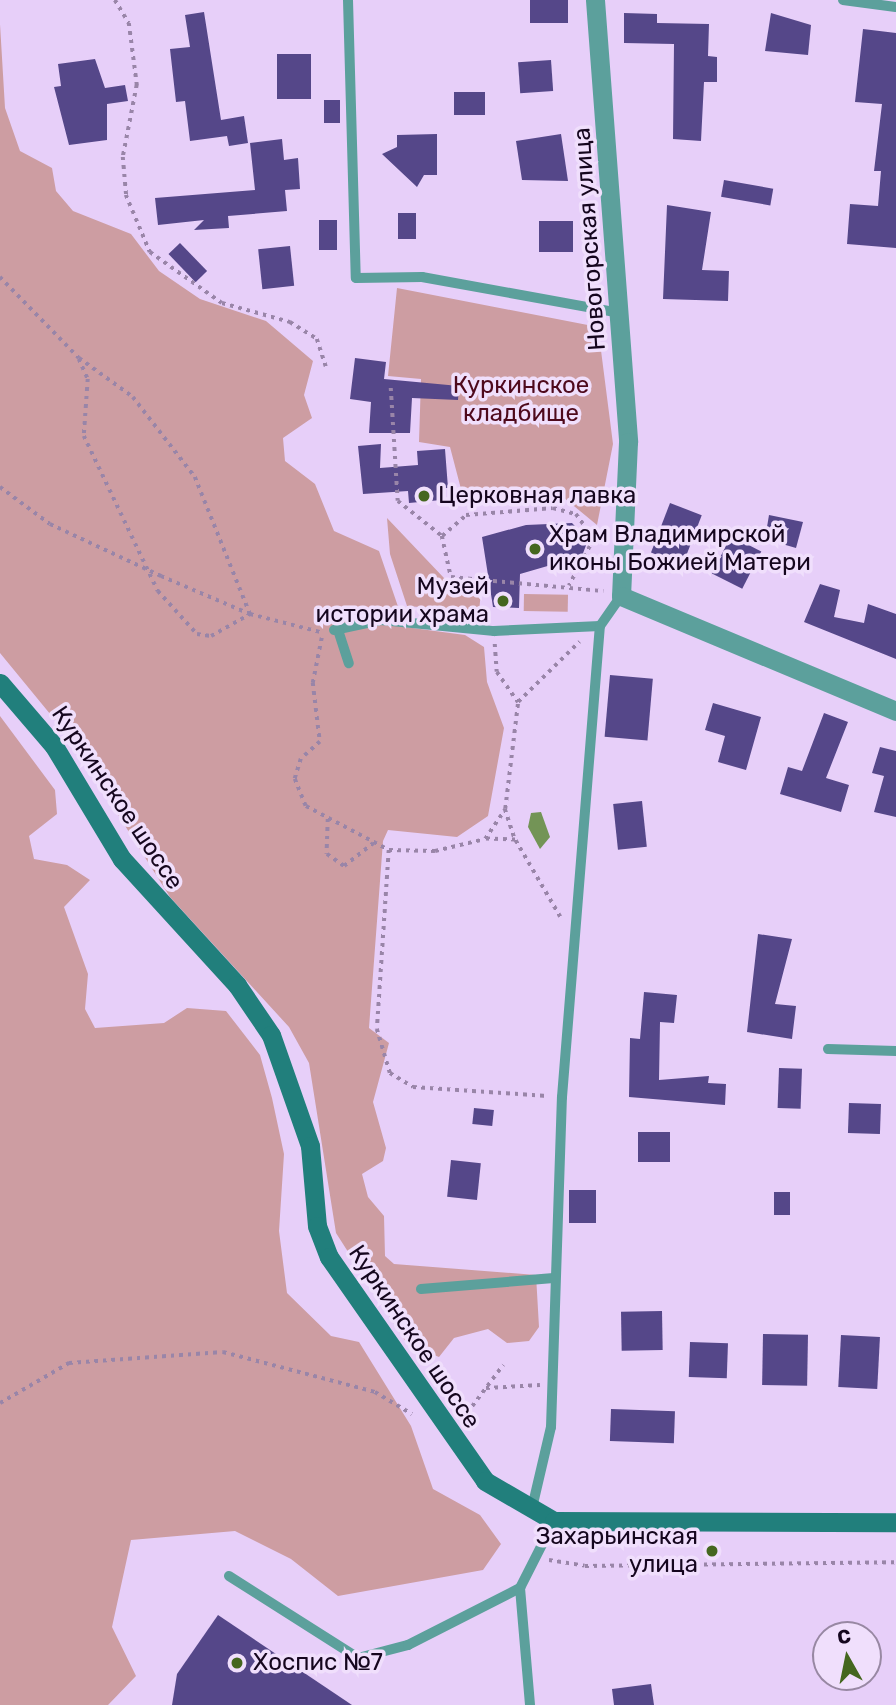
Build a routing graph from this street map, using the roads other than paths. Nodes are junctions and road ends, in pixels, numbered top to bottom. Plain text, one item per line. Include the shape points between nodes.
1 (348, 0) edge
2 (595, 0) edge
3 (844, 0) edge
4 (896, 7) edge
5 (622, 313) junction
6 (621, 596) junction
7 (600, 626) junction
8 (349, 663) dead end
9 (0, 683) edge
10 (896, 711) edge
11 (828, 1049) dead end
12 (896, 1051) edge
13 (554, 1278) junction
14 (421, 1289) dead end
15 (532, 1508) junction
16 (554, 1521) junction
17 (896, 1522) edge
18 (229, 1576) dead end
19 (520, 1588) junction
20 (530, 1705) edge

1 - 5 lane via 356,278 422,277
2 - 5 street, Новогорская улица
3 - 4 lane
5 - 6 street, Новогорская улица via 628,442
6 - 7 lane
6 - 10 street
7 - 8 lane via 494,631 381,620 332,631
7 - 13 lane via 573,939
9 - 15 main road, Куркинское шоссе via 54,746 122,859 237,985 271,1035 310,1146 317,1226 329,1257 478,1473
11 - 12 lane
13 - 14 lane
13 - 15 lane via 551,1427
15 - 16 main road, Куркинское шоссе
16 - 17 main road
16 - 19 lane
18 - 19 lane via 358,1658 408,1645
19 - 20 lane

